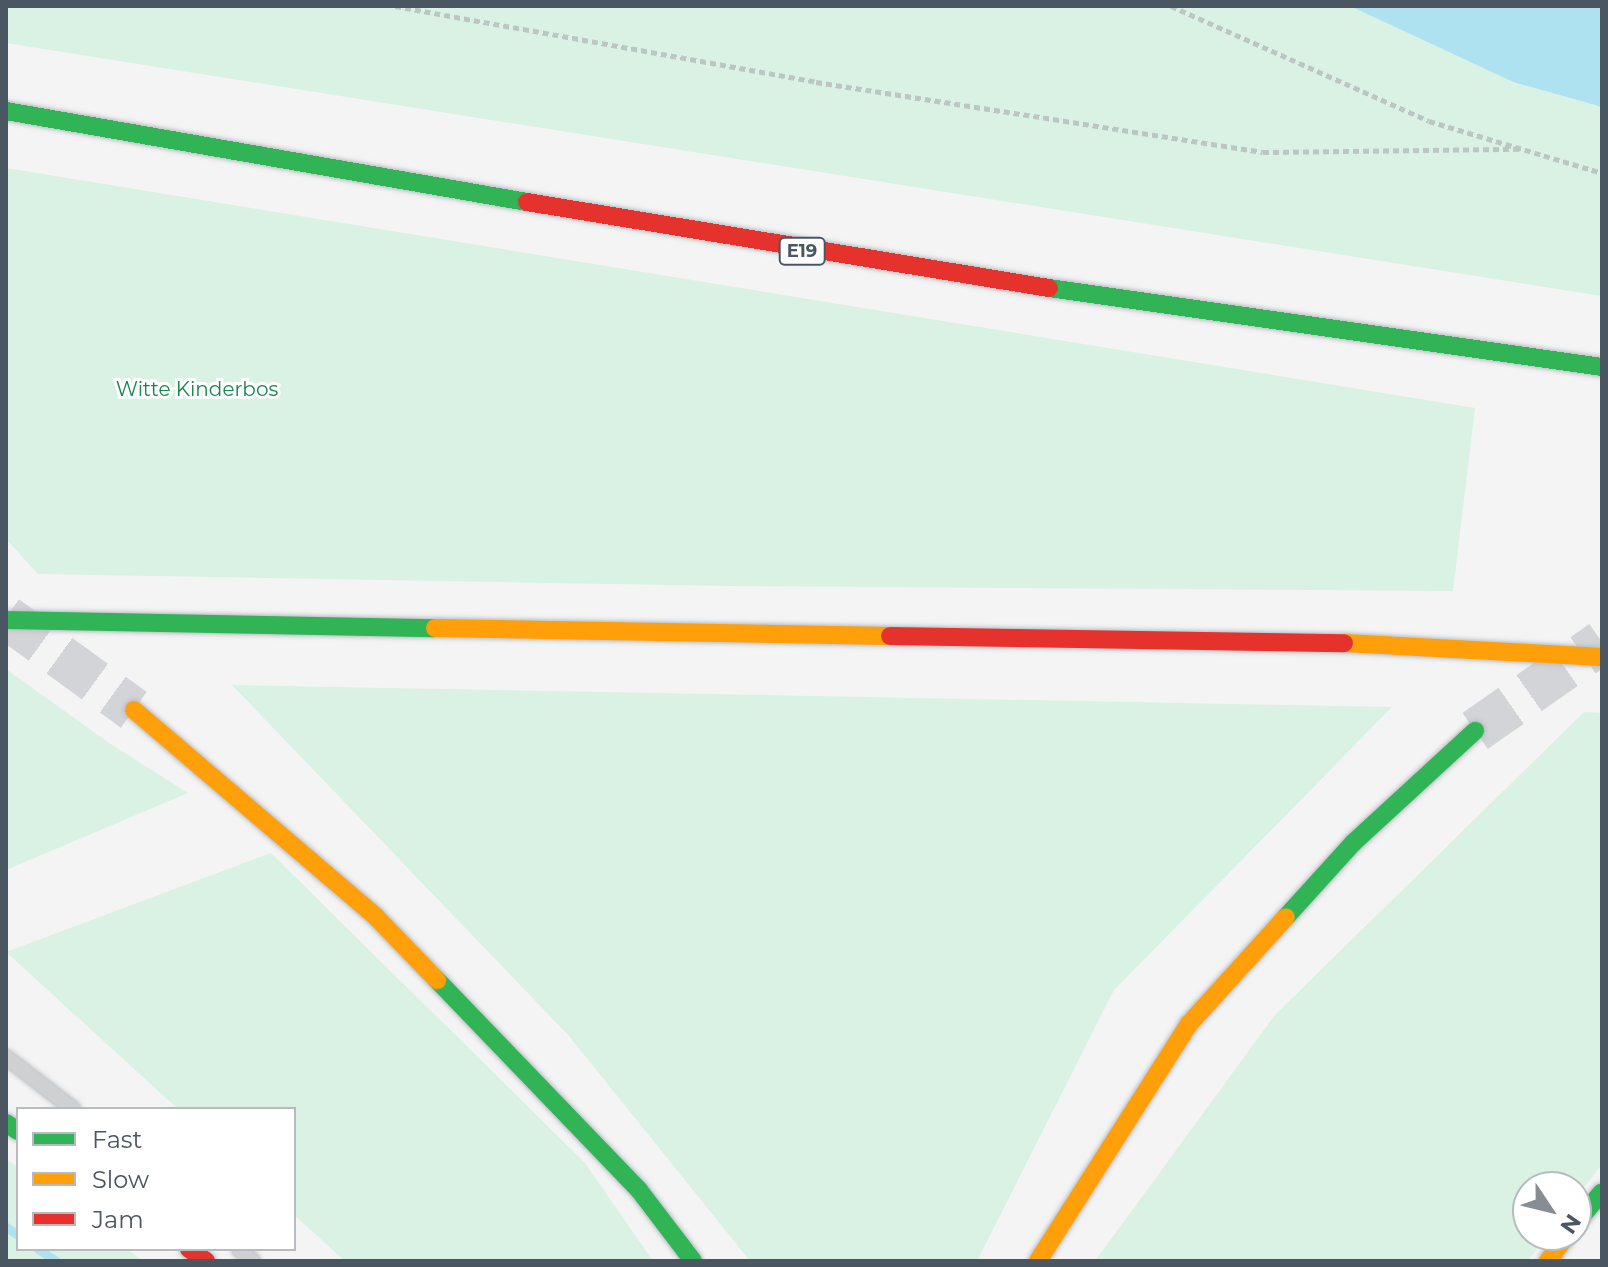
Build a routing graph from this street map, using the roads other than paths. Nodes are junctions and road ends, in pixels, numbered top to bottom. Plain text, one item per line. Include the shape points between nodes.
1 (6, 111) edge
2 (1602, 367) edge
3 (6, 620) edge
4 (1602, 657) edge
5 (134, 710) tunnel mouth
6 (1475, 731) tunnel mouth
7 (6, 1057) edge
8 (70, 1107) edge
9 (693, 1261) edge
10 (1038, 1261) edge

1 - 2 highway, E19 via 869,262
3 - 4 highway via 1430,645
5 - 9 highway via 376,917 639,1190
6 - 10 highway via 1353,843 1189,1024
7 - 8 lane

